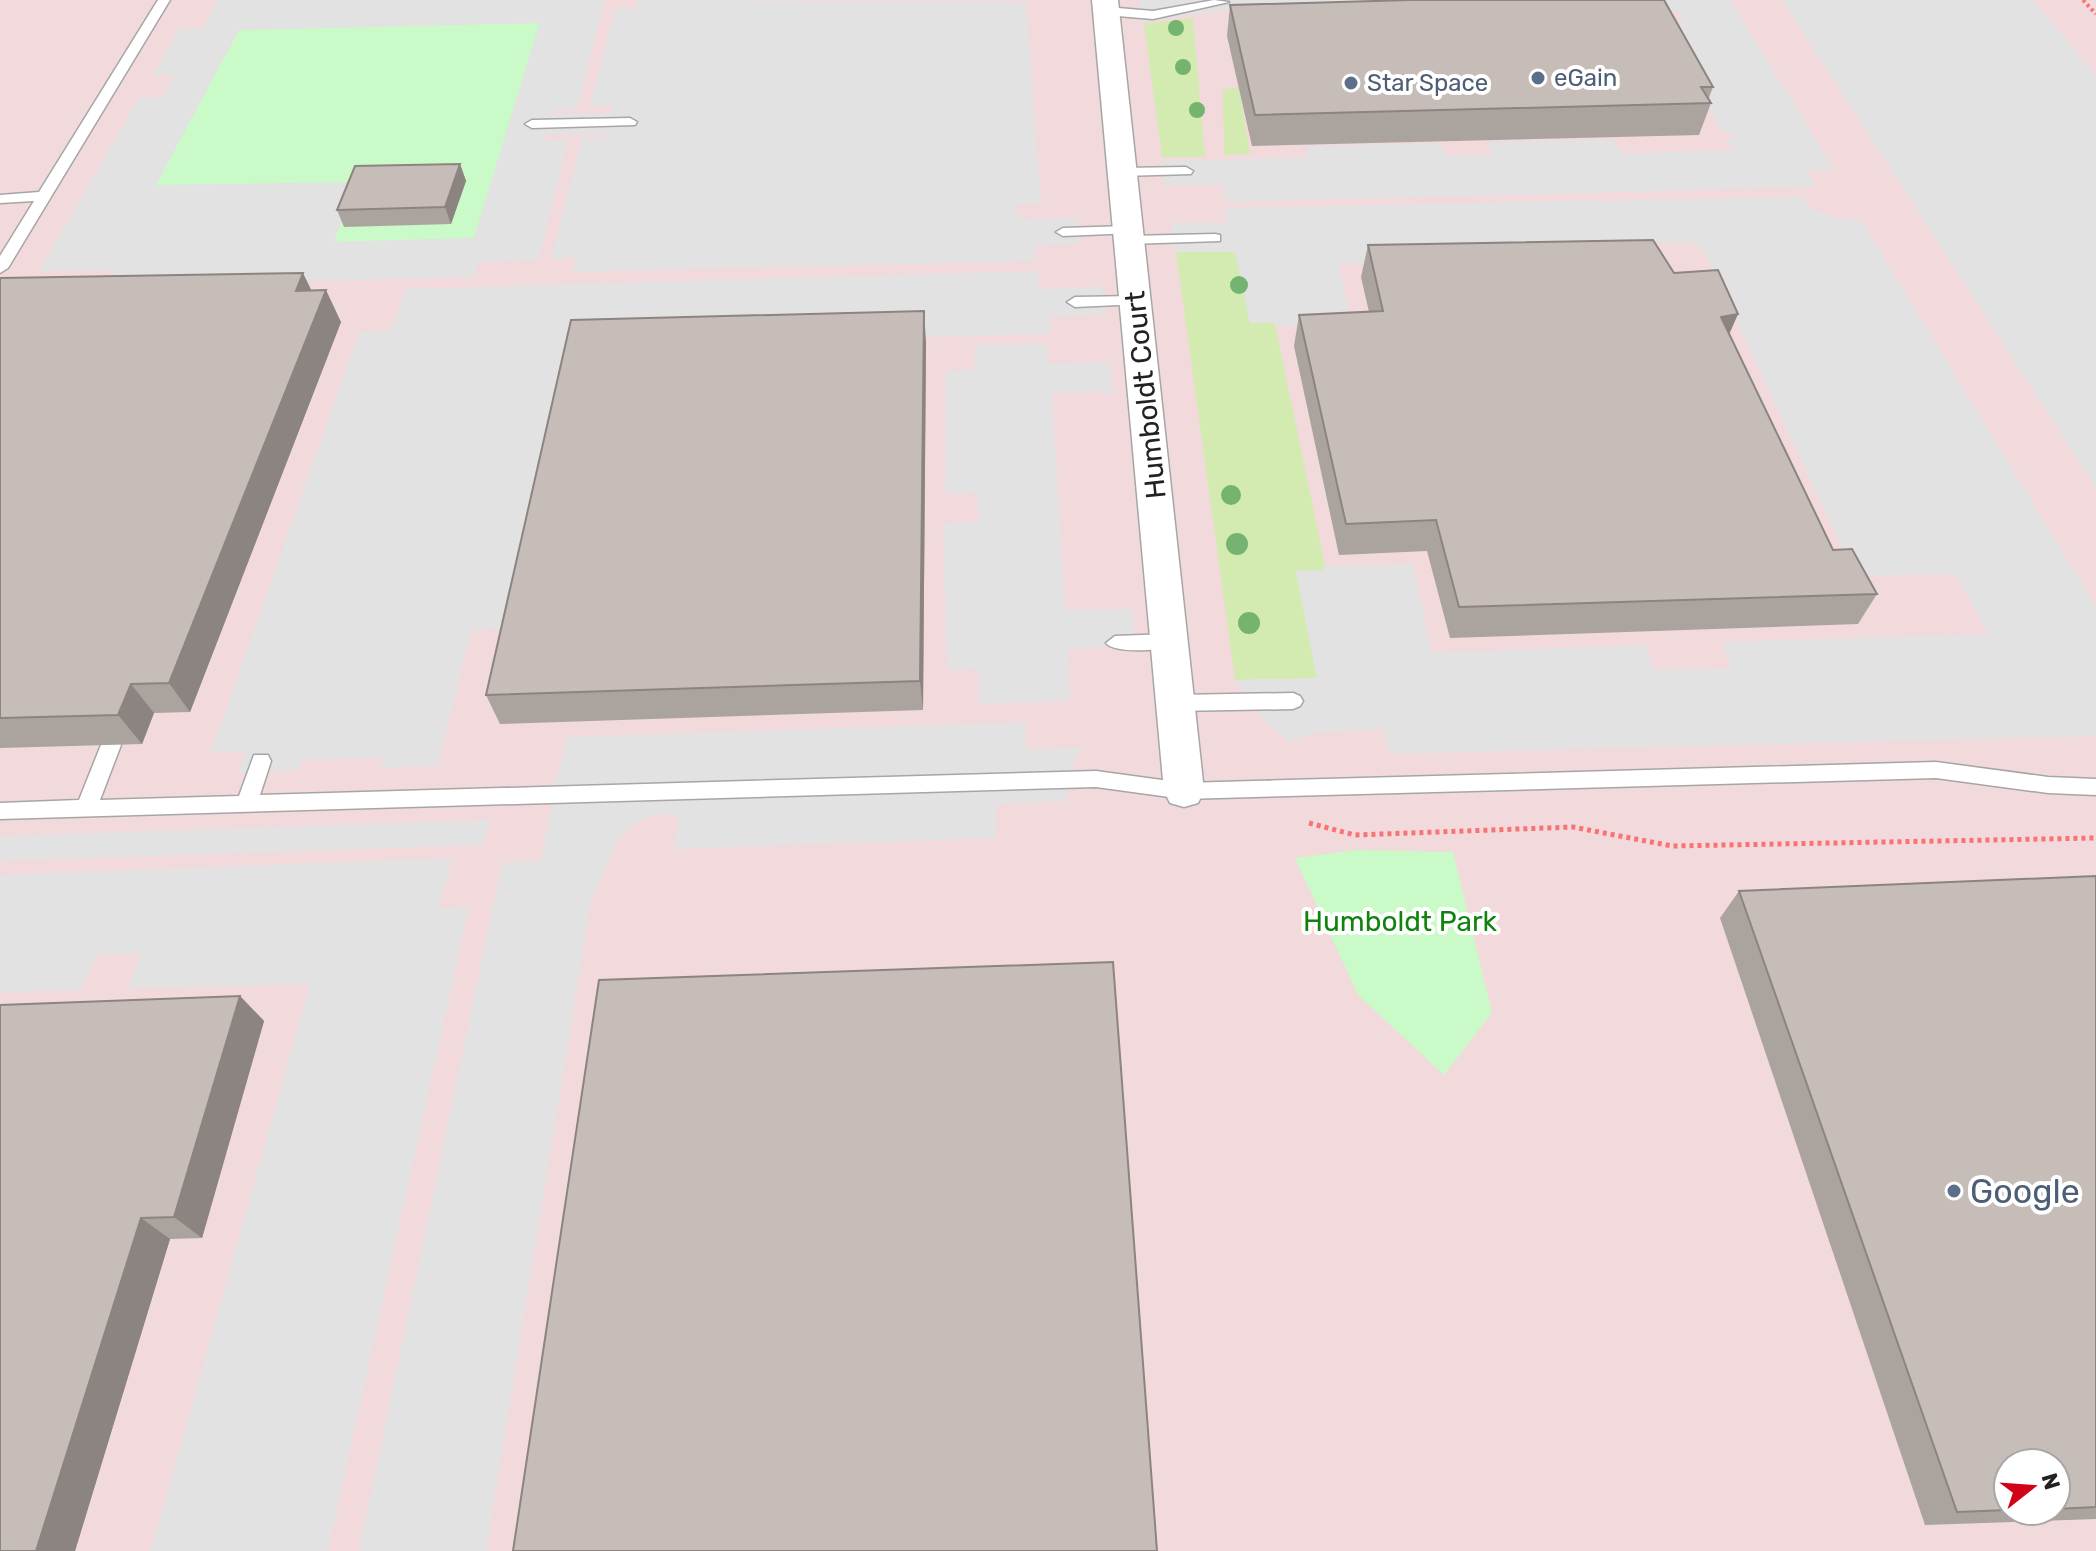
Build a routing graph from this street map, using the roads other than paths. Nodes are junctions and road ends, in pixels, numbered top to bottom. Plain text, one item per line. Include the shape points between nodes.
1 (164, 0) edge
2 (1223, 2) dead end
3 (1105, 5) edge
4 (630, 122) dead end
5 (532, 124) dead end
6 (1186, 171) dead end
7 (1122, 172) junction
8 (44, 196) junction
9 (0, 199) edge
10 (1063, 232) dead end
11 (1128, 235) junction
12 (1215, 238) dead end
13 (0, 268) edge
14 (1135, 301) junction
15 (1075, 302) dead end
16 (1169, 641) junction
17 (1115, 643) dead end
18 (1293, 701) dead end
19 (1176, 703) junction
20 (111, 745) edge
21 (261, 761) dead end
22 (2096, 787) edge
23 (1184, 791) junction
24 (247, 803) junction
25 (86, 809) junction
26 (0, 811) edge

1 - 8 lane
2 - 3 lane via 1153,15
3 - 7 street, Humboldt Court
4 - 5 lane
6 - 7 lane
7 - 11 street, Humboldt Court
8 - 9 lane
8 - 13 lane
10 - 11 lane
11 - 12 lane
11 - 14 street, Humboldt Court
14 - 15 lane
14 - 16 street, Humboldt Court
16 - 17 lane
16 - 19 street, Humboldt Court
18 - 19 lane
19 - 23 street, Humboldt Court
20 - 25 lane
21 - 24 lane
22 - 23 lane via 1936,770
23 - 24 lane via 1096,779
24 - 25 lane
25 - 26 lane

